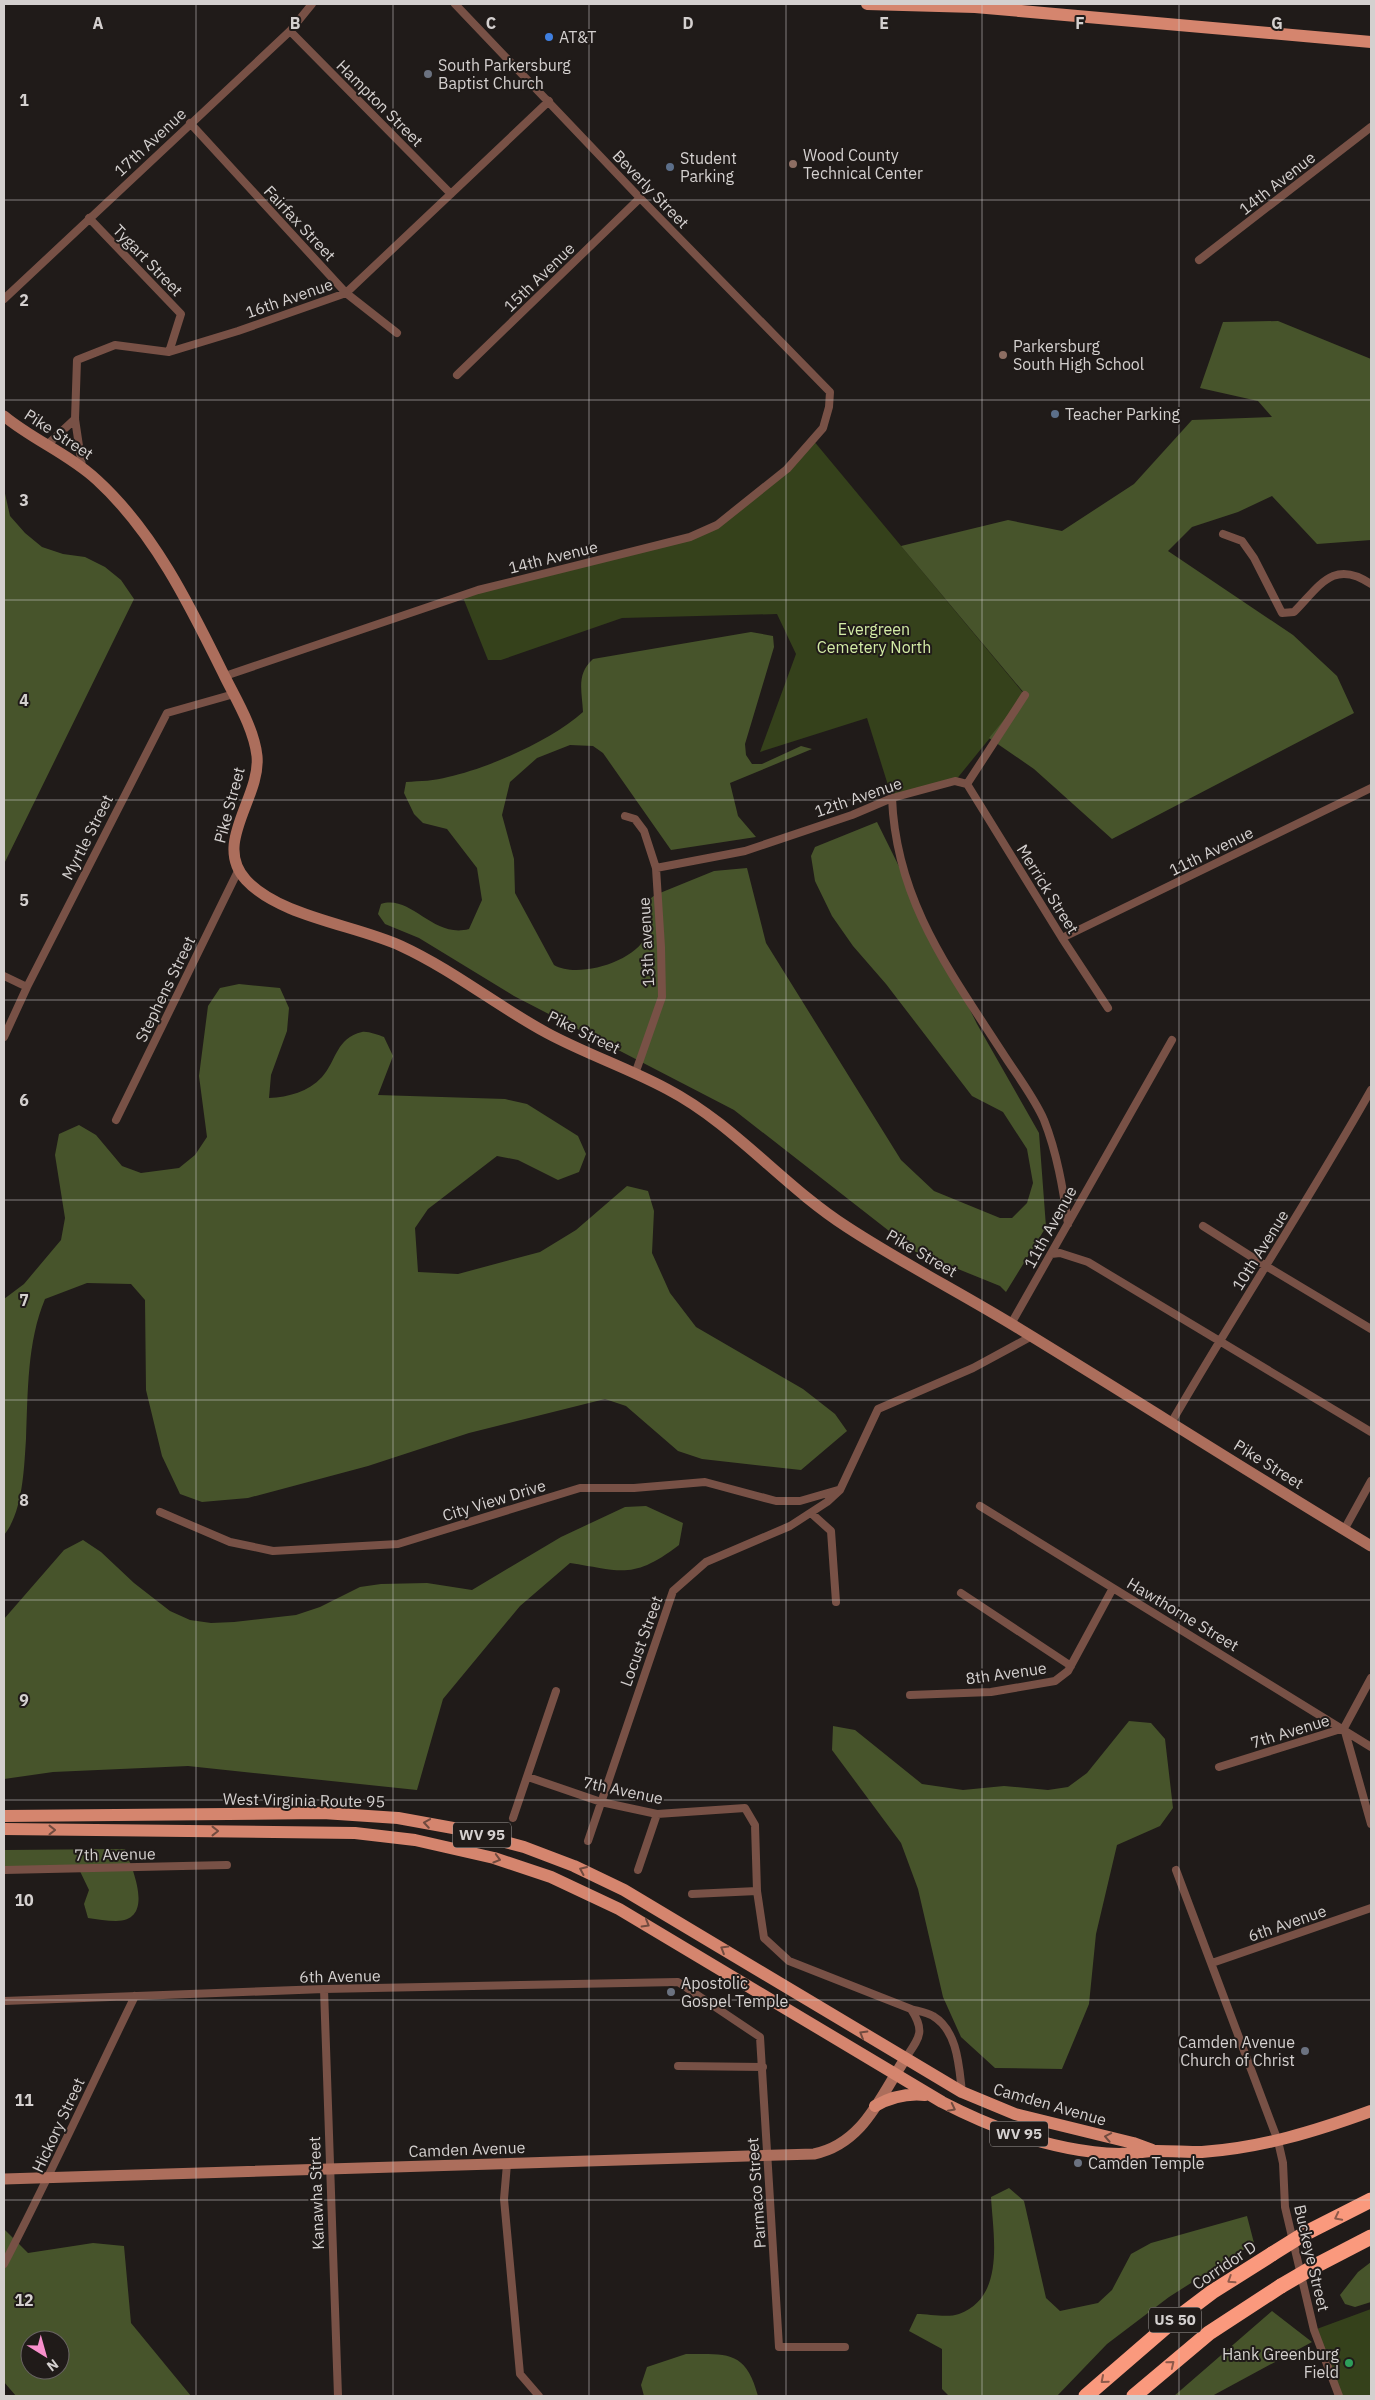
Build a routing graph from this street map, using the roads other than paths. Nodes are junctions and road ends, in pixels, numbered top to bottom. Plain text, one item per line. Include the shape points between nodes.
1 (312, 4) edge
2 (455, 4) edge
3 (867, 4) edge
4 (975, 5) edge
5 (290, 31) junction
6 (1371, 42) edge
7 (549, 102) junction
8 (190, 123) junction
9 (1371, 127) edge
10 (451, 194) junction
11 (640, 198) junction
12 (89, 218) junction
13 (1200, 260) dead end
14 (346, 293) junction
15 (4, 299) edge
16 (397, 333) dead end
17 (169, 352) junction
18 (457, 375) dead end
19 (830, 392) joint
20 (4, 416) edge
21 (75, 419) junction
22 (47, 445) junction
23 (82, 466) junction
24 (1223, 534) dead end
25 (1371, 584) edge
26 (225, 676) junction
27 (234, 694) junction
28 (1025, 695) dead end
29 (967, 784) junction
30 (1371, 788) edge
31 (892, 798) junction
32 (625, 816) dead end
33 (656, 868) junction
34 (238, 871) junction
35 (1062, 938) junction
36 (4, 976) edge
37 (27, 987) junction
38 (1108, 1008) dead end
39 (4, 1037) edge
40 (1172, 1040) dead end
41 (635, 1074) junction
42 (1371, 1090) edge
43 (116, 1120) dead end
44 (1068, 1224) junction
45 (1203, 1226) dead end
46 (1051, 1254) junction
47 (1266, 1266) junction
48 (1012, 1324) junction
49 (1371, 1329) edge
50 (1032, 1336) junction
51 (1218, 1342) junction
52 (1171, 1423) junction
53 (1371, 1432) edge
54 (1371, 1481) edge
55 (840, 1490) junction
56 (980, 1506) dead end
57 (160, 1512) dead end
58 (812, 1513) junction
59 (1344, 1530) junction
60 (1371, 1546) edge
61 (1113, 1588) junction
62 (961, 1594) dead end
63 (836, 1602) dead end
64 (1071, 1666) junction
65 (1371, 1678) edge
66 (556, 1691) dead end
67 (910, 1695) dead end
68 (1344, 1728) junction
69 (1371, 1747) edge
70 (1219, 1767) dead end
71 (528, 1777) junction
72 (601, 1802) junction
73 (657, 1814) junction
74 (4, 1816) edge
75 (513, 1818) dead end
76 (1371, 1824) edge
77 (4, 1829) edge
78 (588, 1842) dead end
79 (227, 1865) dead end
80 (4, 1870) edge
81 (638, 1870) dead end
82 (1176, 1870) dead end
83 (757, 1891) junction
84 (692, 1894) dead end
85 (1371, 1908) edge
86 (1212, 1963) junction
87 (324, 1989) junction
88 (135, 1996) junction
89 (4, 2001) edge
90 (911, 2008) junction
91 (760, 2037) joint
92 (905, 2059) junction
93 (678, 2066) dead end
94 (763, 2068) junction
95 (894, 2075) junction
96 (962, 2092) junction
97 (928, 2095) junction
98 (875, 2106) junction
99 (1371, 2111) edge
100 (1278, 2141) junction
101 (1155, 2151) junction
102 (766, 2156) junction
103 (507, 2164) junction
104 (328, 2169) junction
105 (49, 2178) junction
106 (4, 2179) edge
107 (1371, 2200) edge
108 (1371, 2237) edge
109 (4, 2264) edge
110 (845, 2347) dead end
111 (338, 2396) edge
112 (539, 2396) edge
113 (1086, 2396) edge
114 (1134, 2396) edge
115 (1339, 2396) edge

1 - 5 street, 17th Avenue
2 - 7 street, Beverly Street
3 - 4 main road
4 - 6 main road
5 - 8 street, 17th Avenue
5 - 10 street, Hampton Street
7 - 10 street, 16th Avenue
7 - 11 street, Beverly Street
8 - 12 street, 17th Avenue
8 - 14 street, Fairfax Street
9 - 13 street, 14th Avenue
10 - 14 street, 16th Avenue
11 - 18 street, 15th Avenue
11 - 19 street, Beverly Street
12 - 15 street, 17th Avenue
12 - 17 street, Tygart Street via 181,314
14 - 16 street, Fairfax Street
14 - 17 street, 16th Avenue
17 - 21 street, 16th Avenue via 115,345 77,360
19 - 26 street, 14th Avenue via 823,428 787,469 717,525 690,538 478,590
20 - 22 main road, Pike Street
21 - 22 street
21 - 23 street, 16th Avenue
22 - 23 main road, Pike Street
23 - 26 main road, Pike Street via 131,518 163,563 192,610
24 - 25 street via 1242,541 1282,613 1294,612 1319,584 1336,574 1360,576
26 - 27 main road, Pike Street
27 - 34 main road, Pike Street via 257,755 252,793 234,840 232,855
27 - 37 street, Myrtle Street via 167,713
28 - 29 street
29 - 31 street, 12th Avenue via 955,781
29 - 35 street, Merrick Street
30 - 35 street, 11th Avenue
31 - 33 street, 12th Avenue via 745,851
31 - 44 street via 905,880 933,944 1044,1119 1063,1181
32 - 33 street, 13th avenue via 635,819 644,831
33 - 41 street, 13th avenue via 662,997
34 - 41 main road, Pike Street via 248,883 272,900 396,943 428,959 550,1035
34 - 43 street, Stephens Street
35 - 38 street, Merrick Street
36 - 37 street
37 - 39 street, Myrtle Street
40 - 44 street, 11th Avenue
41 - 48 main road, Pike Street via 694,1104 840,1223
42 - 47 street, 10th Avenue
44 - 46 street, 11th Avenue
45 - 47 street
46 - 48 street, 11th Avenue
46 - 51 street via 1060,1253 1088,1262
47 - 49 street
47 - 51 street, 10th Avenue
48 - 50 main road, Pike Street
50 - 52 main road, Pike Street
50 - 55 street via 973,1368 878,1409
51 - 52 street, 10th Avenue
51 - 53 street
52 - 59 main road, Pike Street
54 - 59 street
55 - 57 street, City View Drive via 800,1501 776,1501 705,1482 634,1488 580,1488 398,1544 273,1551 230,1542
55 - 58 street, Locust Street
56 - 61 street, Hawthorne Street
58 - 63 street via 831,1531
58 - 72 street, Locust Street via 790,1526 706,1562 673,1591
59 - 60 main road, Pike Street
61 - 64 street, 8th Avenue
61 - 68 street, Hawthorne Street
62 - 64 street
64 - 67 street, 8th Avenue via 1055,1680 991,1692
65 - 68 street, 7th Avenue
66 - 71 street
68 - 69 street, Hawthorne Street
68 - 70 street, 7th Avenue
68 - 76 street
71 - 72 street, 7th Avenue
71 - 75 street
72 - 73 street, 7th Avenue
72 - 78 street, Locust Street
73 - 81 street
73 - 83 street, 7th Avenue via 745,1808 755,1825
92 -> 74 main road, West Virginia Route 95 / WV 95 via 624,1890 557,1860 490,1838 438,1824 342,1813
77 -> 95 main road, West Virginia Route 95 / WV 95 via 355,1833 415,1840 485,1856 551,1877 619,1909
79 - 80 street, 7th Avenue
82 - 86 street, Buckeye Street
83 - 84 street
83 - 90 street via 764,1938 789,1961
85 - 86 street, 6th Avenue
86 - 100 street, Buckeye Street
87 - 88 street, 6th Avenue
87 - 91 street, 6th Avenue via 678,1982
87 - 104 street, Kanawha Street
88 - 89 street, 6th Avenue
88 - 105 street, Hickory Street
90 - 92 street via 920,2027
90 - 96 street via 933,2016 951,2037
91 - 94 street, Parmaco Street
92 - 95 main road, Camden Avenue
92 - 96 main road, Camden Avenue / WV 95
93 - 94 street
94 - 102 street, Parmaco Street
95 - 97 main road, Camden Avenue / WV 95
95 - 98 main road, Camden Avenue
101 -> 96 main road, Camden Avenue / WV 95 via 1015,2114
97 - 98 main road via 907,2094
97 -> 101 main road, Camden Avenue / WV 95 via 979,2120 1049,2143 1101,2153
98 - 102 main road, Camden Avenue via 856,2133 831,2149 814,2154
99 - 100 main road, Camden Avenue / WV 95
100 - 101 main road, Camden Avenue / WV 95 via 1202,2152
100 - 115 street, Buckeye Street via 1284,2163 1284,2207 1314,2330
102 - 103 main road, Camden Avenue
102 - 110 street, Parmaco Street via 779,2347
103 - 104 main road, Camden Avenue
103 - 112 street via 504,2199 520,2374
104 - 105 main road, Camden Avenue
104 - 111 street, Kanawha Street
105 - 106 main road, Camden Avenue
105 - 109 street, Hickory Street
107 -> 113 highway, Corridor D / US 50, bridge via 1304,2234 1212,2292
114 -> 108 highway, US 50, bridge via 1209,2333 1316,2265

